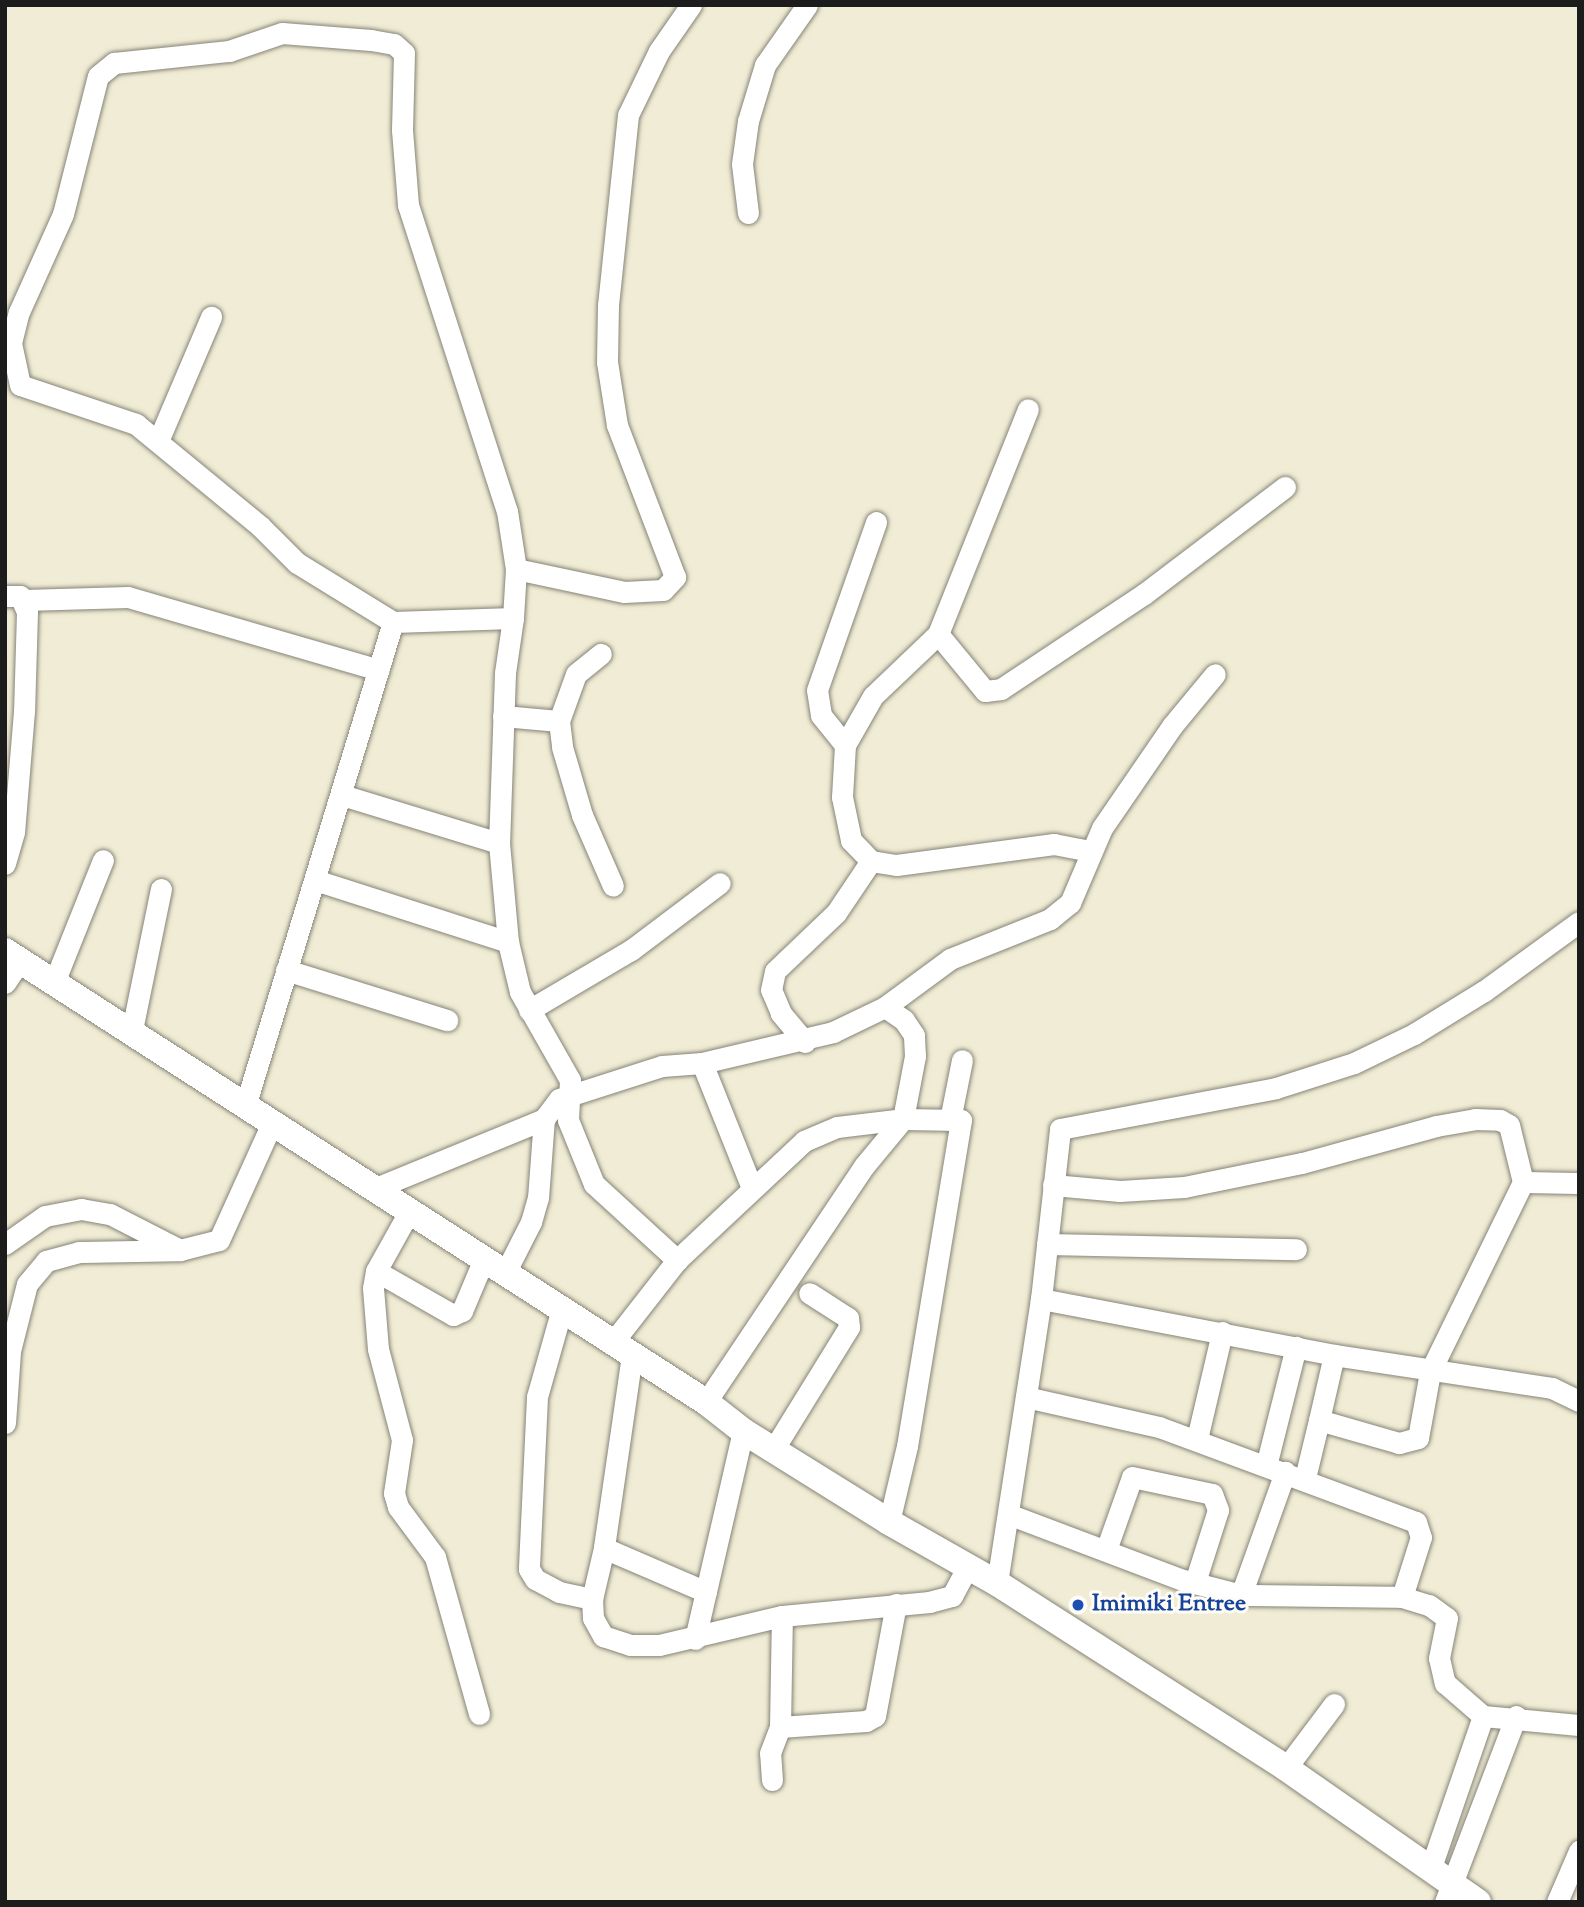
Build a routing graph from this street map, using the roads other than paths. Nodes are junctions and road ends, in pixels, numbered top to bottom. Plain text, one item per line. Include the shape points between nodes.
1 (691, 5) edge
2 (807, 5) edge
3 (748, 213) dead end
4 (211, 317) dead end
5 (1028, 409) dead end
6 (159, 439) junction
7 (1285, 487) dead end
8 (876, 522) dead end
9 (516, 569) junction
10 (15, 598) edge
11 (513, 618) junction
12 (393, 622) junction
13 (938, 634) junction
14 (601, 654) dead end
15 (379, 670) junction
16 (1215, 674) dead end
17 (503, 716) junction
18 (559, 721) junction
19 (845, 745) junction
20 (342, 795) junction
21 (499, 843) junction
22 (1090, 851) junction
23 (103, 860) dead end
24 (871, 862) junction
25 (5, 864) edge
26 (315, 880) junction
27 (720, 883) dead end
28 (613, 886) dead end
29 (161, 889) dead end
30 (1579, 922) edge
31 (508, 943) junction
32 (13, 955) edge
33 (286, 970) junction
34 (55, 980) junction
35 (5, 983) edge
36 (885, 1007) junction
37 (529, 1010) junction
38 (447, 1020) dead end
39 (132, 1030) junction
40 (805, 1042) junction
41 (962, 1060) dead end
42 (702, 1063) junction
43 (572, 1094) junction
44 (246, 1103) junction
45 (544, 1119) junction
46 (903, 1119) junction
47 (950, 1120) junction
48 (273, 1121) junction
49 (1523, 1182) junction
50 (1579, 1183) edge
51 (1053, 1185) junction
52 (376, 1188) junction
53 (752, 1188) junction
54 (410, 1210) junction
55 (5, 1244) edge
56 (1046, 1244) junction
57 (1296, 1249) dead end
58 (180, 1250) junction
59 (677, 1260) junction
60 (495, 1266) junction
61 (376, 1270) junction
62 (809, 1293) dead end
63 (1041, 1298) junction
64 (561, 1312) junction
65 (1222, 1332) junction
66 (1296, 1348) junction
67 (622, 1349) junction
68 (1334, 1355) junction
69 (1430, 1371) junction
70 (1026, 1397) junction
71 (1579, 1401) edge
72 (706, 1402) junction
73 (1319, 1420) junction
74 (5, 1423) edge
75 (743, 1431) junction
76 (1197, 1439) junction
77 (775, 1447) junction
78 (1286, 1472) junction
79 (1008, 1514) junction
80 (889, 1522) junction
81 (604, 1548) junction
82 (1106, 1550) junction
83 (967, 1568) junction
84 (1195, 1582) junction
85 (997, 1583) junction
86 (706, 1592) junction
87 (1241, 1595) junction
88 (1402, 1597) junction
89 (592, 1599) junction
90 (896, 1604) junction
91 (782, 1616) junction
92 (695, 1639) junction
93 (1334, 1704) dead end
94 (479, 1714) dead end
95 (1483, 1716) junction
96 (1516, 1716) junction
97 (1579, 1724) edge
98 (780, 1727) junction
99 (1286, 1768) junction
100 (772, 1780) dead end
101 (1579, 1850) edge
102 (1430, 1870) junction
103 (1449, 1893) edge
104 (1478, 1902) edge
105 (1557, 1902) edge

1 - 9 street via 659,51 628,115 608,305 607,362 617,425 675,577 663,590 624,592
2 - 3 street via 765,65 748,121 742,163
4 - 6 street
5 - 13 street
6 - 9 street via 111,412 23,389 11,343 19,312 63,214 99,76 114,63 229,51 282,33 394,44 407,60 404,173 416,242 468,381 507,511
6 - 12 street via 297,564
7 - 13 street via 1144,594 1002,690 985,691
8 - 19 street via 817,690 821,715
9 - 11 street
10 - 15 street via 128,597
10 - 25 street via 24,711 14,832
11 - 12 street
11 - 17 street
12 - 15 street
13 - 19 street via 873,696
14 - 18 street via 576,674
15 - 20 street
16 - 22 street via 1172,726
17 - 18 street
17 - 21 street
18 - 28 street via 582,815
19 - 24 street via 842,797 850,840
20 - 21 street
20 - 26 street
21 - 31 street
22 - 24 street via 1054,844 896,865
22 - 36 street via 1070,903 1050,919 950,959
23 - 34 street
24 - 40 street via 836,912 775,971 771,990 781,1013
26 - 31 street
26 - 33 street
27 - 37 street via 631,950
29 - 39 street
30 - 51 street via 1484,991 1414,1034 1354,1063 1276,1088 1060,1129
31 - 37 street
32 - 34 street
32 - 35 street
33 - 38 street
33 - 44 street
34 - 39 street
36 - 40 street
36 - 46 street via 904,1020 914,1035 915,1056
37 - 43 street via 563,1067
39 - 44 street
40 - 42 street via 749,1049
41 - 47 street
42 - 43 street via 662,1066
42 - 53 street
43 - 45 street via 559,1098
43 - 59 street via 568,1120 594,1184
44 - 48 street
45 - 52 street
45 - 60 street via 538,1198 531,1222
46 - 47 street
46 - 53 street via 837,1127 804,1141
46 - 72 street via 864,1166
47 - 80 street via 961,1120 958,1163
48 - 52 street
48 - 58 street via 219,1240
49 - 50 street
49 - 51 street via 1508,1125 1475,1119 1184,1187 1120,1191
49 - 69 street
51 - 56 street
52 - 54 street
53 - 59 street
54 - 60 street
54 - 61 street
55 - 58 street via 45,1216 81,1209 110,1214
56 - 57 street
56 - 63 street
58 - 74 street via 79,1252 46,1261 27,1284 20,1311 10,1352
59 - 67 street
60 - 61 street via 462,1311 453,1315
60 - 64 street
61 - 94 street via 379,1349 402,1440 394,1493 398,1507 435,1557
62 - 77 street via 848,1318 849,1327
63 - 65 street
63 - 70 street
64 - 67 street
64 - 89 street via 537,1397 529,1569 535,1579 559,1592
65 - 66 street
65 - 76 street
66 - 68 street
66 - 78 street
67 - 72 street
67 - 81 street
68 - 69 street
68 - 73 street
69 - 71 street via 1552,1388
69 - 73 street via 1419,1433 1413,1442 1399,1443
70 - 76 street
70 - 79 street
72 - 75 street
73 - 78 street
75 - 77 street
75 - 86 street
76 - 78 street
77 - 80 street
78 - 87 street
78 - 88 street via 1416,1522 1421,1536
79 - 82 street
79 - 85 street
80 - 83 street
81 - 86 street
81 - 89 street
82 - 84 street
82 - 84 street via 1132,1477 1212,1494 1218,1510
83 - 85 street
83 - 90 street via 952,1596
84 - 87 street
85 - 99 street
86 - 92 street
87 - 88 street
88 - 95 street via 1429,1605 1447,1618 1439,1658 1444,1683
89 - 92 street via 593,1618 603,1636 630,1645
90 - 91 street
90 - 98 street via 875,1716 866,1721
91 - 92 street
91 - 98 street
93 - 99 street
95 - 96 street
95 - 102 street
96 - 97 street
96 - 103 street
98 - 100 street via 770,1753
99 - 102 street
101 - 105 street
102 - 103 street
103 - 104 street

